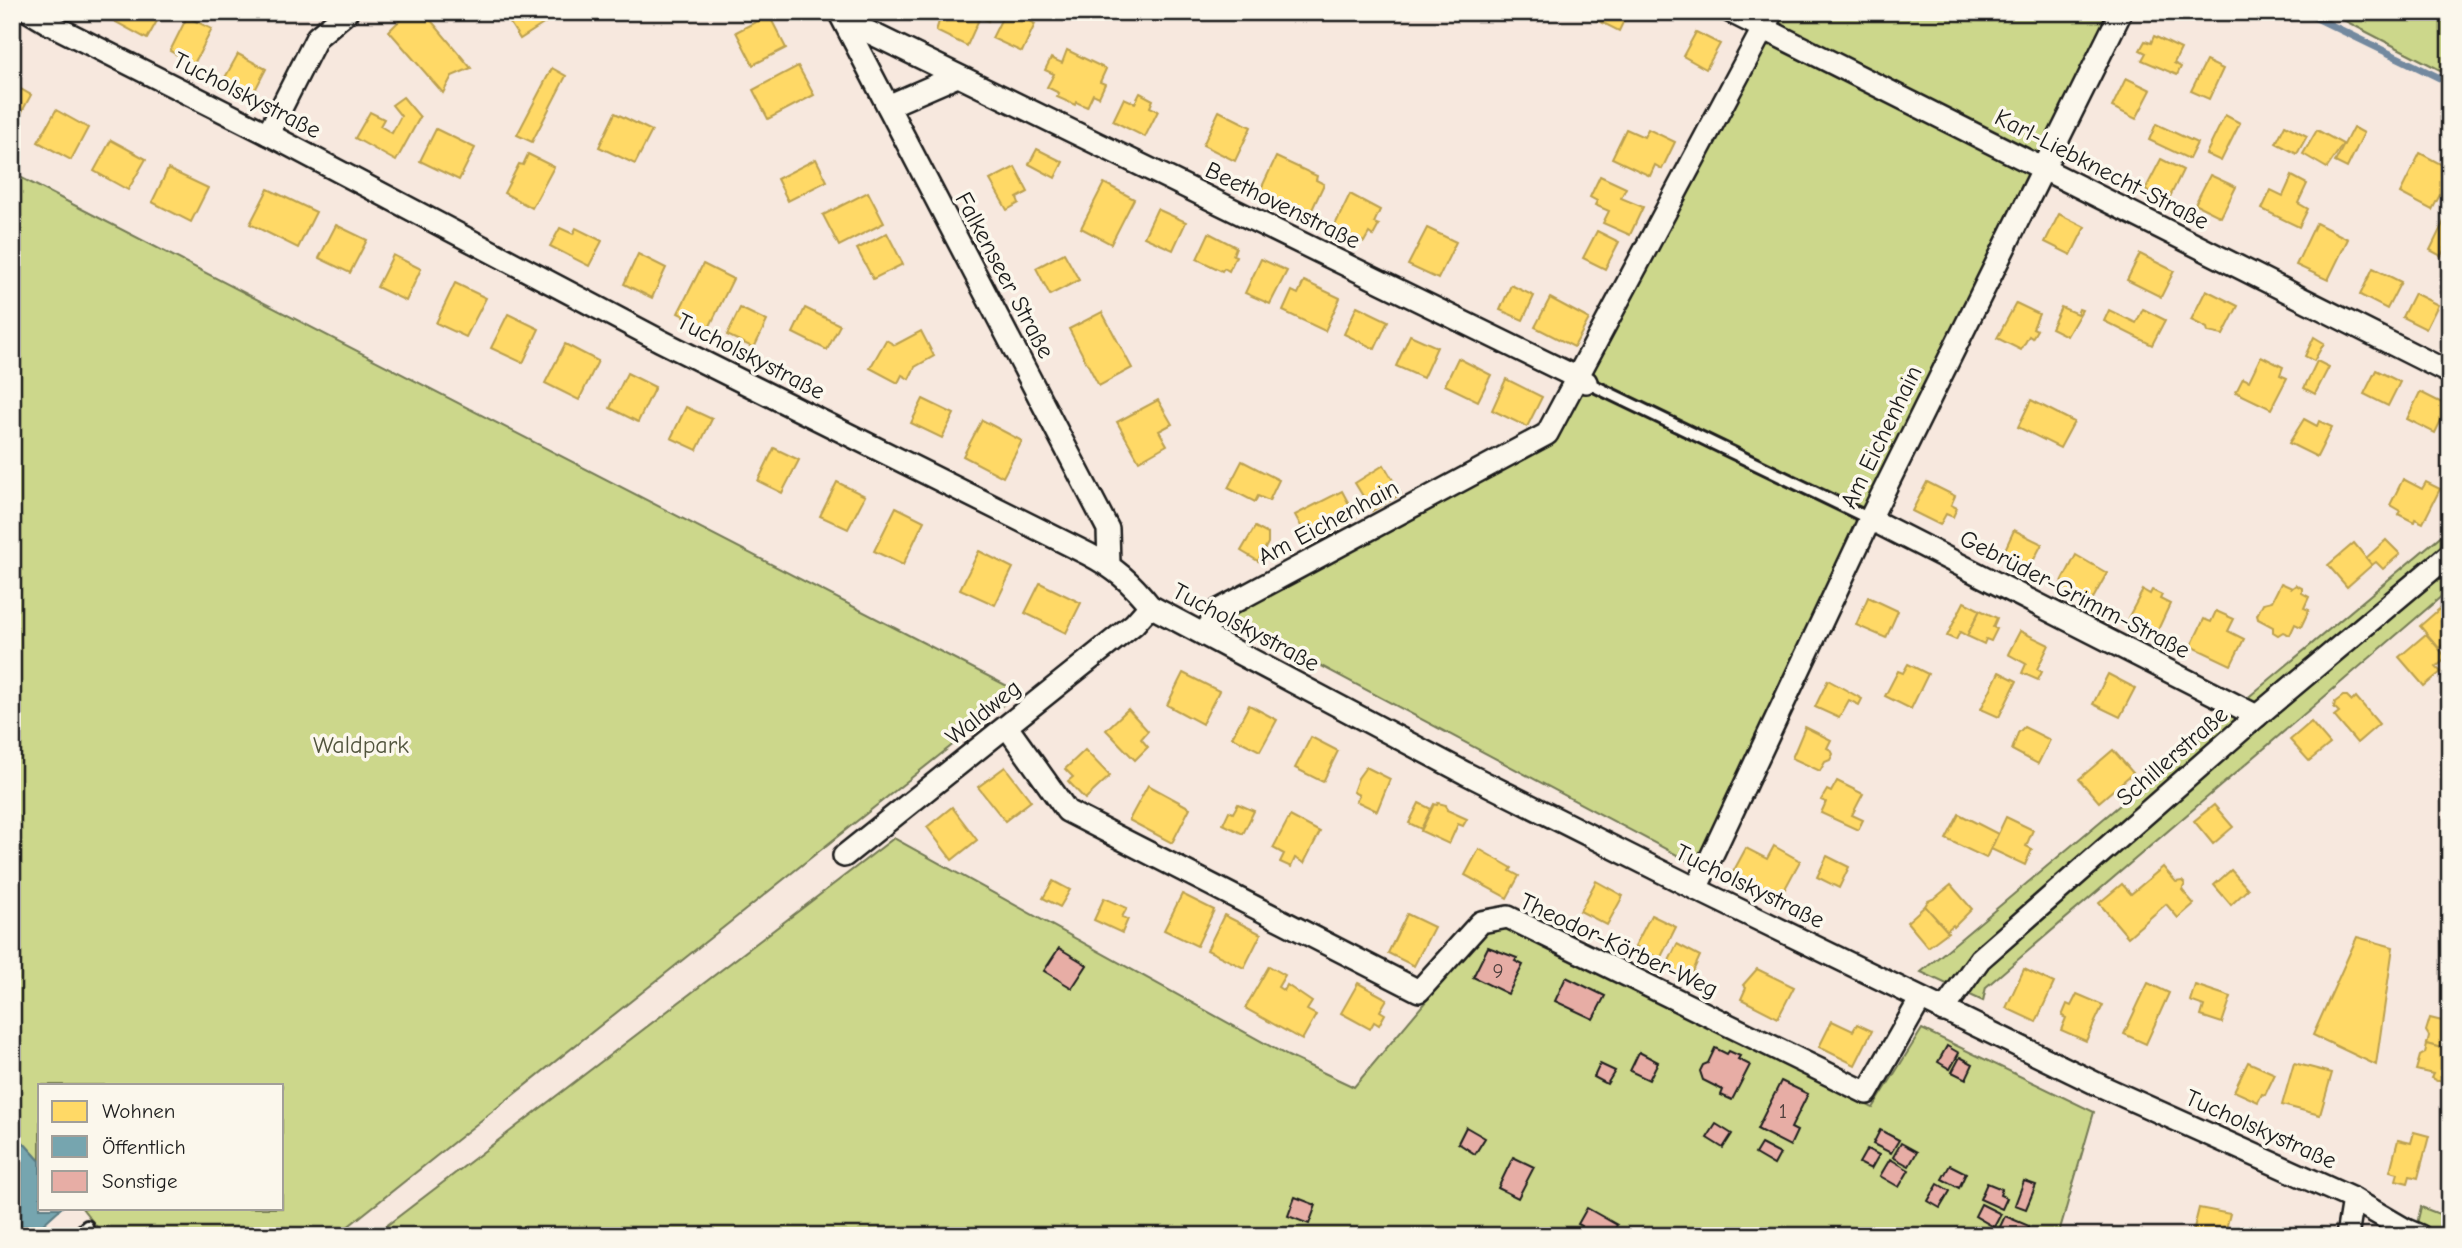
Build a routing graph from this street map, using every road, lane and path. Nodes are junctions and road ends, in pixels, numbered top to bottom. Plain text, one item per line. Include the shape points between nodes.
1 (30, 12) edge
2 (347, 12) edge
3 (1731, 12) edge
4 (2121, 12) edge
5 (841, 16) edge
6 (1768, 20) edge
7 (957, 76) junction
8 (888, 106) junction
9 (268, 134) junction
10 (2042, 169) junction
11 (2450, 373) edge
12 (1582, 380) junction
13 (1870, 519) junction
14 (2450, 554) edge
15 (1109, 565) junction
16 (1150, 606) junction
17 (1203, 634) junction
18 (2258, 716) junction
19 (1007, 727) junction
20 (844, 856) dead end
21 (1696, 889) junction
22 (1920, 1000) junction
23 (1943, 1011) junction
24 (2353, 1199) junction
25 (87, 1226) dead end
26 (76, 1236) edge
27 (2347, 1236) edge
28 (2420, 1236) edge

1 - 9 street, Tucholskystraße
2 - 9 street via 317,37
3 - 6 street, Karl-Liebknecht-Straße
4 - 10 street, Am Eichenhain
5 - 7 street, Beethovenstraße
5 - 8 street, Falkenseer Straße
6 - 10 street, Karl-Liebknecht-Straße
6 - 12 street, Am Eichenhain
7 - 8 street
7 - 12 street, Beethovenstraße
8 - 15 street, Falkenseer Straße via 1108,529
9 - 15 street, Tucholskystraße via 661,341
10 - 11 street, Karl-Liebknecht-Straße
10 - 13 street, Am Eichenhain
12 - 13 lane
12 - 17 street, Am Eichenhain via 1547,434 1219,610
13 - 18 street, Gebrüder-Grimm-Straße
13 - 21 street, Am Eichenhain
14 - 18 street, Schillerstraße
15 - 16 street, Tucholskystraße via 1131,582
16 - 17 street, Tucholskystraße
16 - 19 street, Waldweg
17 - 21 street, Tucholskystraße
18 - 23 street, Schillerstraße via 1980,959
19 - 20 street, Waldweg
19 - 22 street, Theodor-Körber-Weg via 1067,811 1419,991 1481,922 1508,917 1867,1093
21 - 22 street, Tucholskystraße
22 - 23 street, Tucholskystraße
23 - 24 street, Tucholskystraße
24 - 27 street
24 - 28 street, Tucholskystraße
25 - 26 lane

